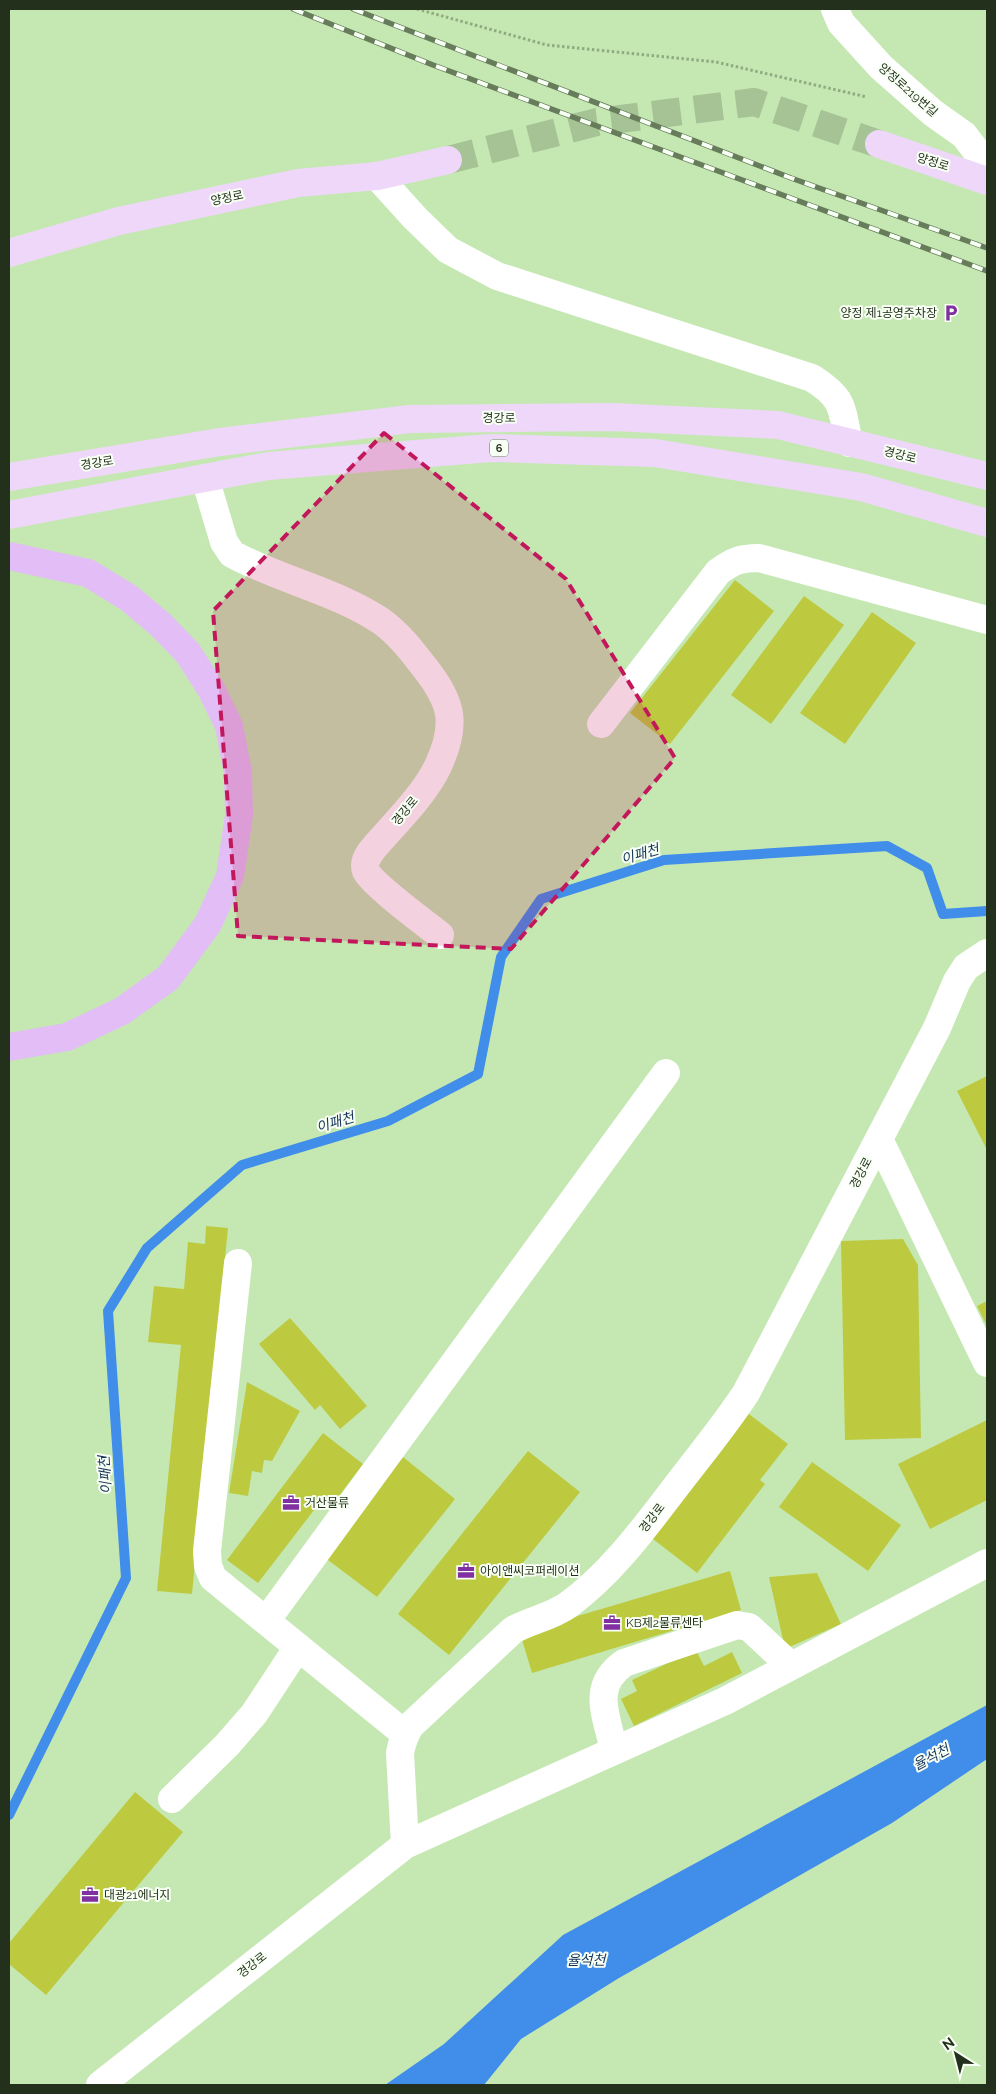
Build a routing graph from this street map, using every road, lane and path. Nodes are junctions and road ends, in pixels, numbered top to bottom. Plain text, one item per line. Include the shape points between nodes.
1 (417, 9) edge
2 (835, 9) edge
3 (877, 100) dead end
4 (879, 144) tunnel mouth
5 (448, 160) tunnel mouth
6 (987, 165) edge
7 (376, 176) junction
8 (987, 181) edge
9 (9, 253) edge
10 (849, 443) junction
11 (987, 476) edge
12 (9, 477) edge
13 (205, 478) junction
14 (9, 515) edge
15 (987, 523) edge
16 (9, 556) edge
17 (987, 620) edge
18 (601, 724) dead end
19 (440, 935) dead end
20 (987, 953) edge
21 (9, 1047) edge
22 (666, 1074) dead end
23 (879, 1139) junction
24 (238, 1263) dead end
25 (987, 1363) edge
26 (987, 1563) edge
27 (266, 1621) junction
28 (298, 1647) junction
29 (791, 1666) junction
30 (405, 1734) junction
31 (614, 1751) junction
32 (172, 1799) dead end
33 (405, 1845) junction
34 (100, 2085) edge

1 - 3 path via 547,45 716,62
2 - 6 street, 양정로219번길 via 841,23 881,67 933,113 964,135
4 - 8 main road, 양정로
5 - 7 main road, 양정로
7 - 9 main road, 양정로 via 298,183 119,221
7 - 10 street via 448,250 497,276 812,378 829,389 840,402
10 - 11 main road, 경강로
10 - 12 main road, 경강로 via 778,426 612,417 410,418 220,442
13 - 14 main road, 6
13 - 15 main road, 6 via 268,466 491,448 655,453 862,487
13 - 19 street, 경강로 via 224,542 232,554 359,608 382,622 400,637 441,688 449,708 450,726 437,767 420,793 366,858 365,866 372,879
16 - 21 highway via 88,573 129,598 188,654 211,689 229,726 238,773 239,816 230,876 208,924 168,978 122,1011 67,1037
17 - 18 street via 759,558 733,561 718,572
20 - 23 street, 경강로 via 966,967 957,981 937,1028
22 - 27 street
23 - 25 street, 경강로
23 - 30 street, 경강로 via 746,1393 642,1531 595,1582 567,1606 513,1630
24 - 27 street via 208,1566 213,1578
26 - 29 street, 경강로
27 - 28 street
28 - 30 street
28 - 32 street via 254,1714
29 - 31 street, 경강로 via 726,1701
29 - 31 street via 749,1627 737,1625 624,1663 613,1670 604,1684 603,1697
30 - 33 street via 400,1753
31 - 33 street, 경강로
33 - 34 street, 경강로

